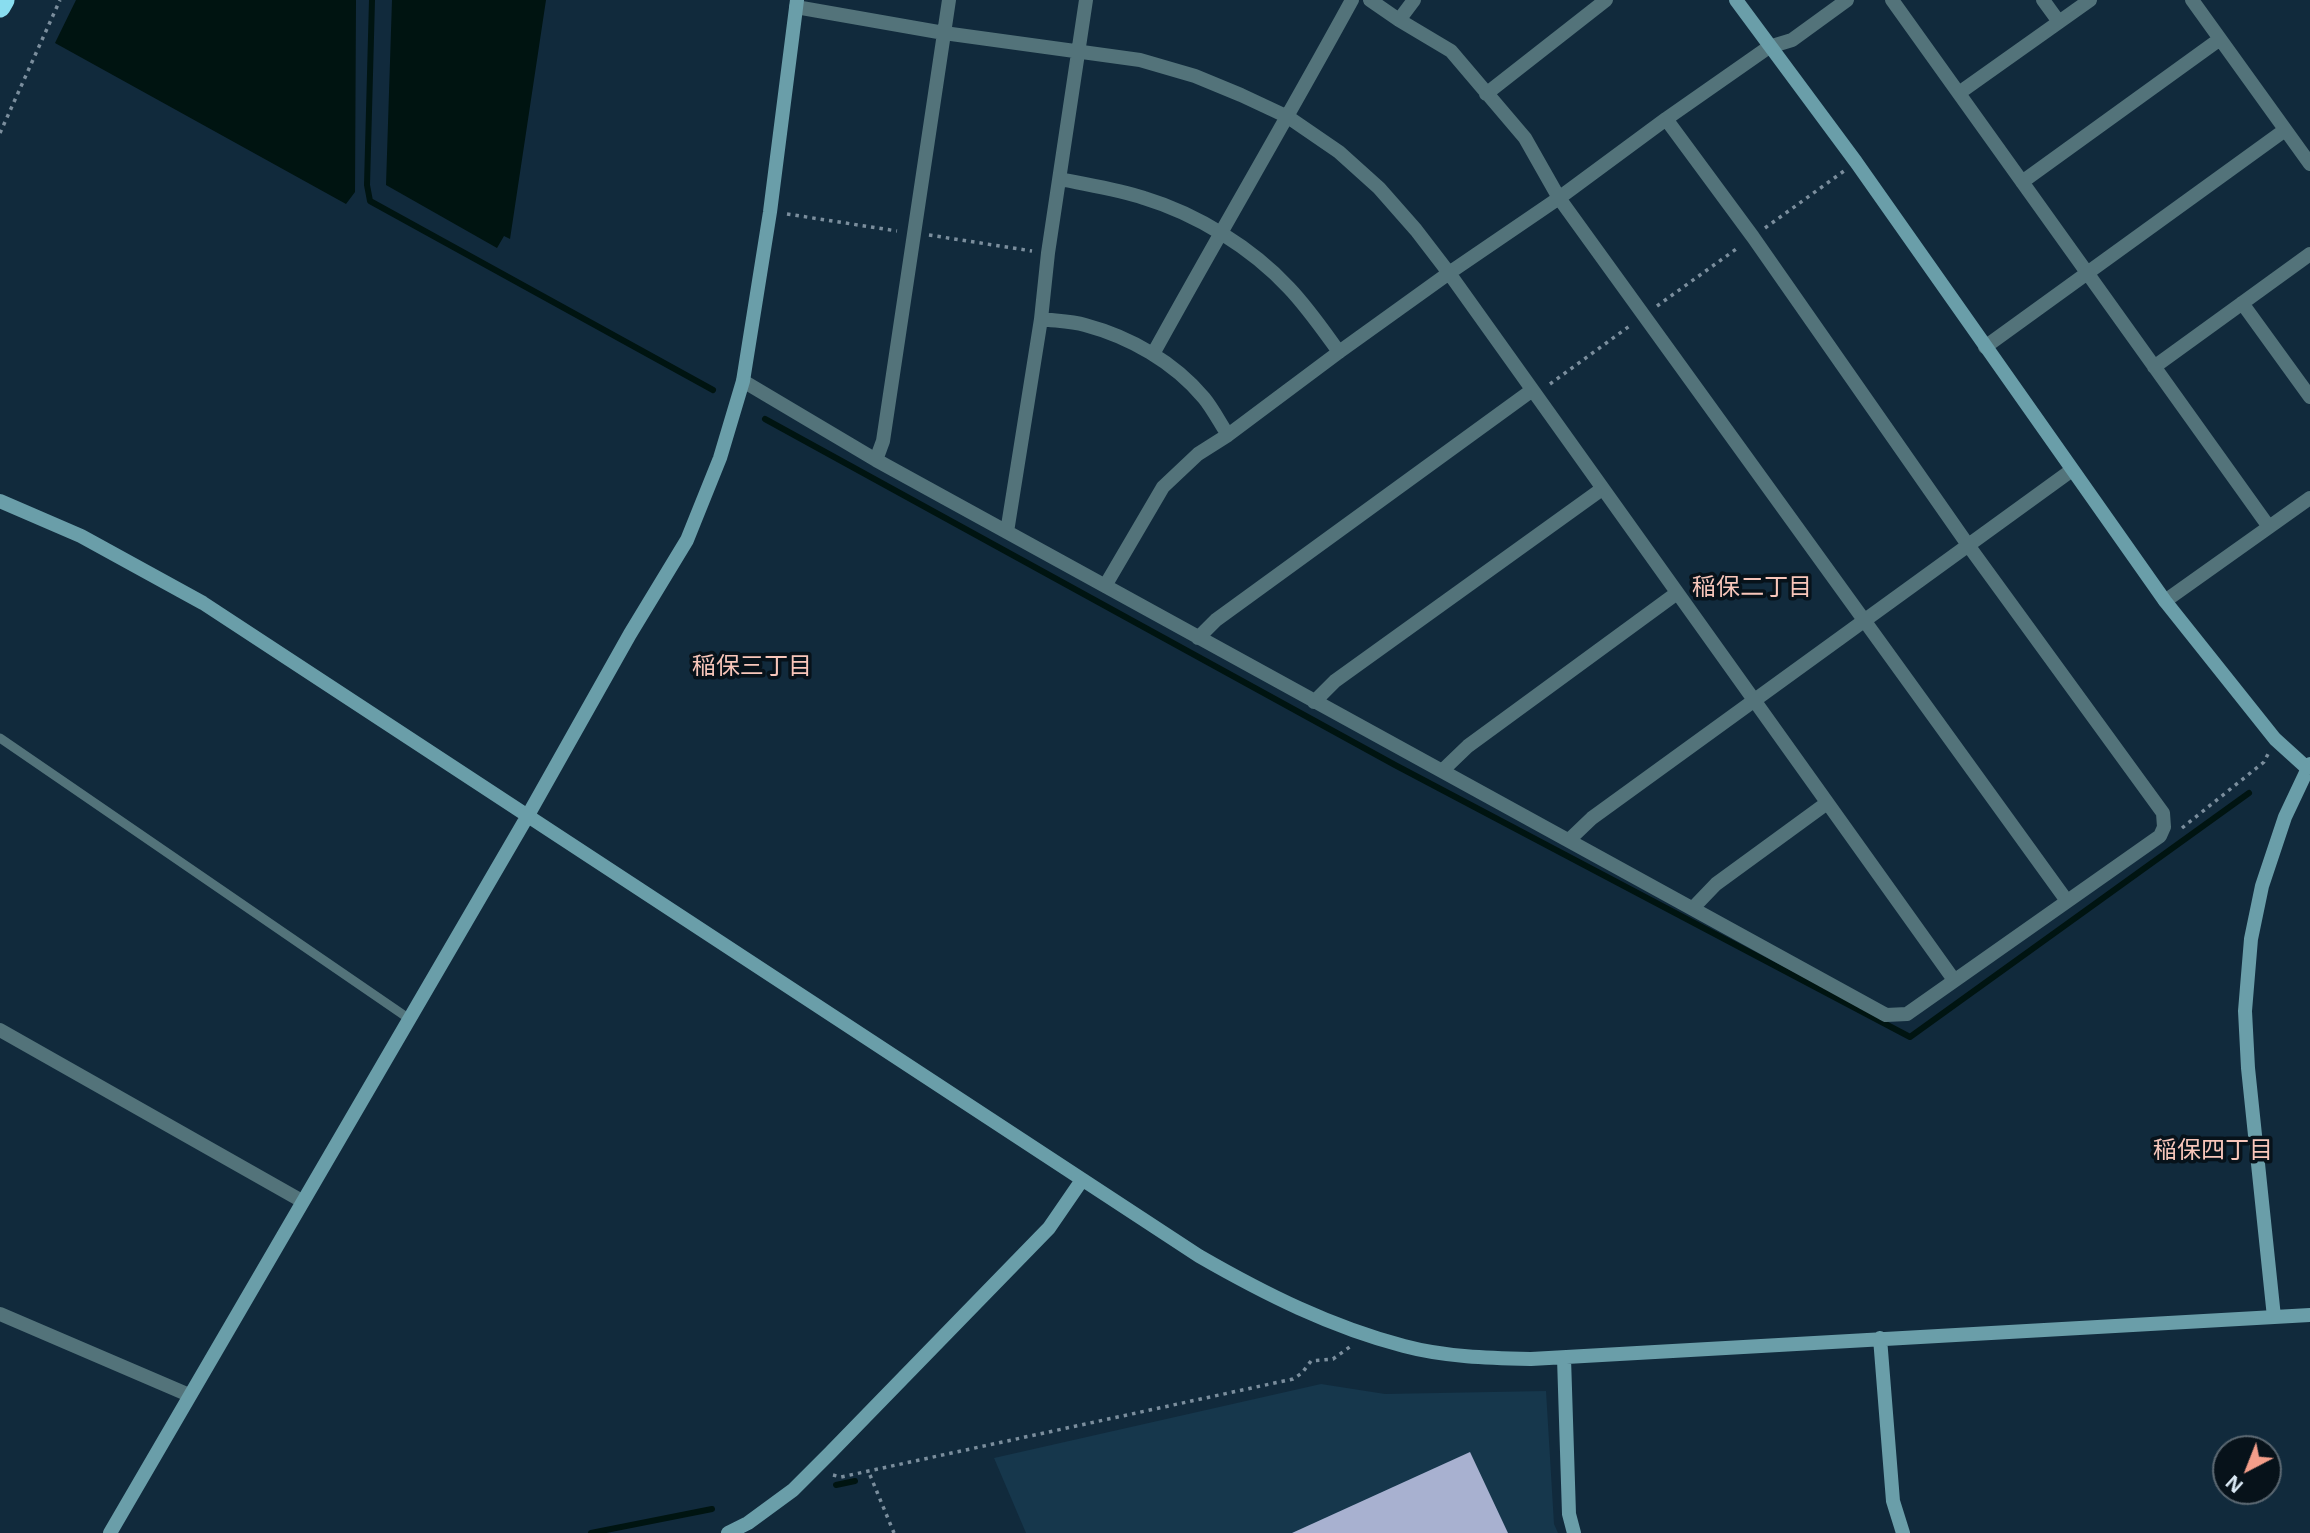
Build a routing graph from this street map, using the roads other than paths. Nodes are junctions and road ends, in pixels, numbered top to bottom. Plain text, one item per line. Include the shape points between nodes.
1 (4, 0) edge
2 (949, 0) edge
3 (1086, 0) edge
4 (1352, 0) edge
5 (1370, 0) edge
6 (1414, 0) edge
7 (1606, 0) edge
8 (1736, 0) edge
9 (1847, 0) edge
10 (1892, 0) edge
11 (2043, 0) edge
12 (2090, 0) edge
13 (2192, 0) edge
14 (796, 4) edge
15 (0, 7) edge
16 (1399, 20) junction
17 (2059, 22) junction
18 (944, 33) junction
19 (2220, 39) junction
20 (1769, 47) junction
21 (1078, 52) junction
22 (1959, 93) junction
23 (1486, 94) junction
24 (1288, 117) junction
25 (1666, 119) junction
26 (2286, 130) junction
27 (2310, 164) edge
28 (1060, 179) junction
29 (2022, 182) junction
30 (1559, 198) junction
31 (1219, 233) junction
32 (2310, 254) edge
33 (1449, 273) junction
34 (2088, 274) junction
35 (2242, 303) junction
36 (1041, 319) junction
37 (1985, 347) junction
38 (1339, 352) junction
39 (1153, 354) junction
40 (2154, 367) junction
41 (2305, 379) edge
42 (743, 381) junction
43 (1531, 391) junction
44 (2310, 397) edge
45 (1228, 435) junction
46 (876, 460) junction
47 (2072, 470) junction
48 (1602, 489) junction
49 (2310, 498) edge
50 (0, 501) edge
51 (2269, 527) junction
52 (1007, 532) junction
53 (1968, 545) junction
54 (1105, 586) junction
55 (1677, 593) junction
56 (2165, 601) junction
57 (1863, 620) junction
58 (1198, 638) junction
59 (1753, 699) junction
60 (1314, 702) junction
61 (0, 738) edge
62 (2309, 766) edge
63 (1443, 770) junction
64 (1826, 803) junction
65 (527, 817) junction
66 (1569, 840) junction
67 (2067, 901) junction
68 (1693, 908) junction
69 (1954, 979) junction
70 (408, 1018) junction
71 (0, 1030) edge
72 (1082, 1180) junction
73 (302, 1200) junction
74 (0, 1314) edge
75 (2310, 1315) edge
76 (2274, 1317) junction
77 (1880, 1338) junction
78 (1564, 1358) junction
79 (189, 1395) junction
80 (110, 1533) edge
81 (728, 1533) edge
82 (1574, 1533) edge
83 (1903, 1533) edge

1 - 15 highway
2 - 18 street
3 - 21 street
4 - 24 street
5 - 16 street
6 - 16 street
7 - 23 street
8 - 20 street
9 - 20 street via 1792,40
10 - 22 street
11 - 17 street
12 - 17 street
13 - 19 street
14 - 18 street
14 - 42 street
16 - 23 street via 1451,51
17 - 22 street
18 - 21 street
18 - 46 street via 883,441
19 - 26 street
19 - 29 street
20 - 25 street
20 - 37 street
21 - 24 street via 1140,60 1195,76
21 - 28 street
22 - 29 street
23 - 30 street via 1525,138
24 - 31 street
24 - 33 street via 1339,152 1379,188
25 - 30 street
25 - 53 street
26 - 27 street
26 - 34 street
28 - 31 street via 1144,198
28 - 36 street
29 - 34 street
30 - 33 street
30 - 57 street
31 - 38 street via 1254,255 1288,287
31 - 39 street
32 - 35 street
33 - 38 street
33 - 43 street
34 - 37 street
34 - 40 street
35 - 40 street
35 - 41 street
36 - 39 street via 1084,325
36 - 52 street
37 - 47 street
38 - 45 street
39 - 45 street via 1205,399
40 - 51 street
41 - 44 street
42 - 46 street
42 - 65 street via 720,458 687,540
43 - 48 street
43 - 58 street via 1216,620
45 - 54 street via 1198,454 1163,487
46 - 52 street
47 - 53 street
47 - 56 street
48 - 55 street
48 - 60 street via 1335,681
49 - 51 street
50 - 65 street via 81,536 203,603
51 - 56 street
52 - 54 street
53 - 57 street
53 - 67 street via 2163,813 2160,836
54 - 58 street
55 - 59 street
55 - 63 street via 1468,746
56 - 62 street via 2275,739
57 - 59 street
57 - 67 street
58 - 60 street
59 - 64 street
59 - 66 street
60 - 63 street
61 - 70 lane
62 - 76 street via 2285,817 2262,886 2251,939 2245,1011
63 - 66 street
64 - 68 street via 1716,884
64 - 69 street
65 - 70 street
65 - 72 street
66 - 68 street
67 - 69 street
68 - 69 street via 1886,1015 1907,1014
70 - 73 street
71 - 73 street
72 - 78 street via 1199,1256 1316,1317 1441,1353
72 - 81 street via 1049,1228 814,1470 748,1523
73 - 79 street
74 - 79 street
75 - 76 street
76 - 77 street
77 - 78 street
77 - 83 street via 1894,1502
78 - 82 street via 1569,1514
79 - 80 street

